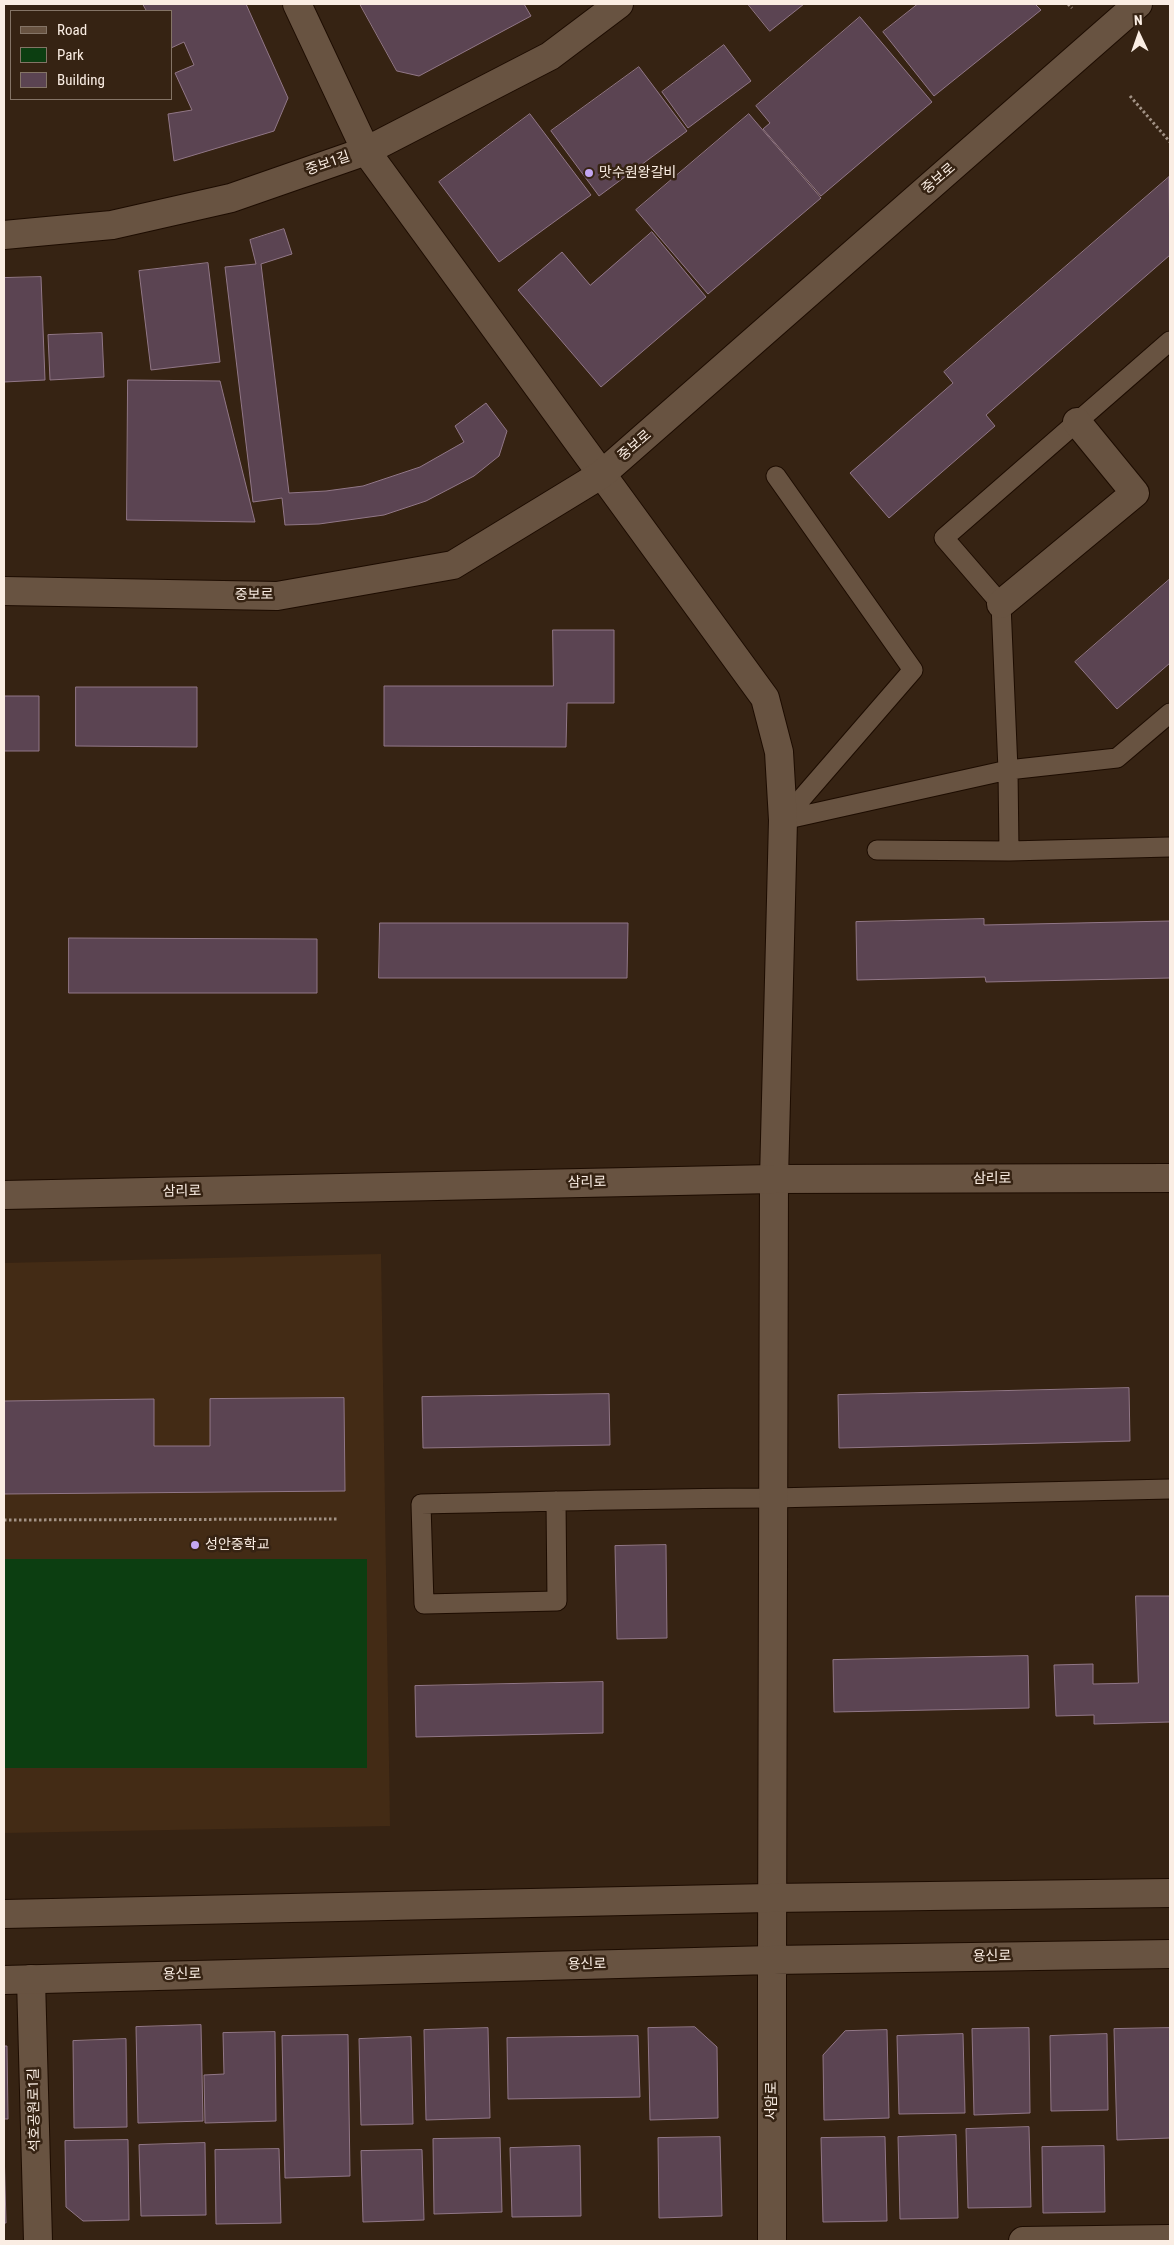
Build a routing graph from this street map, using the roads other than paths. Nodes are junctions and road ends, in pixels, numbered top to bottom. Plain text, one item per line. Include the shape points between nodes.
1 (297, 4) edge
2 (619, 4) edge
3 (1138, 4) edge
4 (366, 150) junction
5 (4, 235) edge
6 (1170, 342) edge
7 (1077, 422) junction
8 (602, 474) junction
9 (776, 476) dead end
10 (4, 591) edge
11 (1001, 604) junction
12 (1170, 713) edge
13 (1008, 770) junction
14 (783, 820) junction
15 (1170, 847) edge
16 (877, 850) dead end
17 (1009, 851) junction
18 (1170, 1178) edge
19 (774, 1179) junction
20 (4, 1195) edge
21 (1170, 1489) edge
22 (773, 1498) junction
23 (556, 1501) junction
24 (1170, 1893) edge
25 (770, 1898) junction
26 (4, 1914) edge
27 (1170, 1954) edge
28 (772, 1960) junction
29 (32, 1979) junction
30 (4, 1980) edge
31 (1170, 2239) edge
32 (38, 2241) edge
33 (772, 2241) edge
34 (1023, 2241) edge

1 - 4 street, 서암로
2 - 4 street, 중보1길 via 550,56
3 - 8 street, 중보로
4 - 5 street, 중보1길 via 231,198 112,225
4 - 8 street, 서암로
6 - 7 lane
7 - 11 lane via 944,538
7 - 11 street via 1135,493
8 - 10 street, 중보로 via 453,565 276,596
8 - 14 street, 서암로 via 765,698 779,752
9 - 14 lane via 912,670
11 - 13 lane
12 - 13 lane via 1117,758
13 - 14 lane
13 - 17 lane
14 - 19 street, 서암로
15 - 17 lane
16 - 17 lane
18 - 19 street, 삼리로
19 - 20 street, 삼리로
19 - 22 street, 서암로
21 - 22 lane
22 - 23 lane
22 - 25 street, 서암로
23 - 23 lane via 558,1601 424,1604 422,1504
24 - 25 street
25 - 26 street
25 - 28 street, 서암로
27 - 28 street, 용신로
28 - 29 street, 용신로
28 - 33 street, 서암로
29 - 30 street, 용신로
29 - 32 street, 석호공원로1길
31 - 34 street

